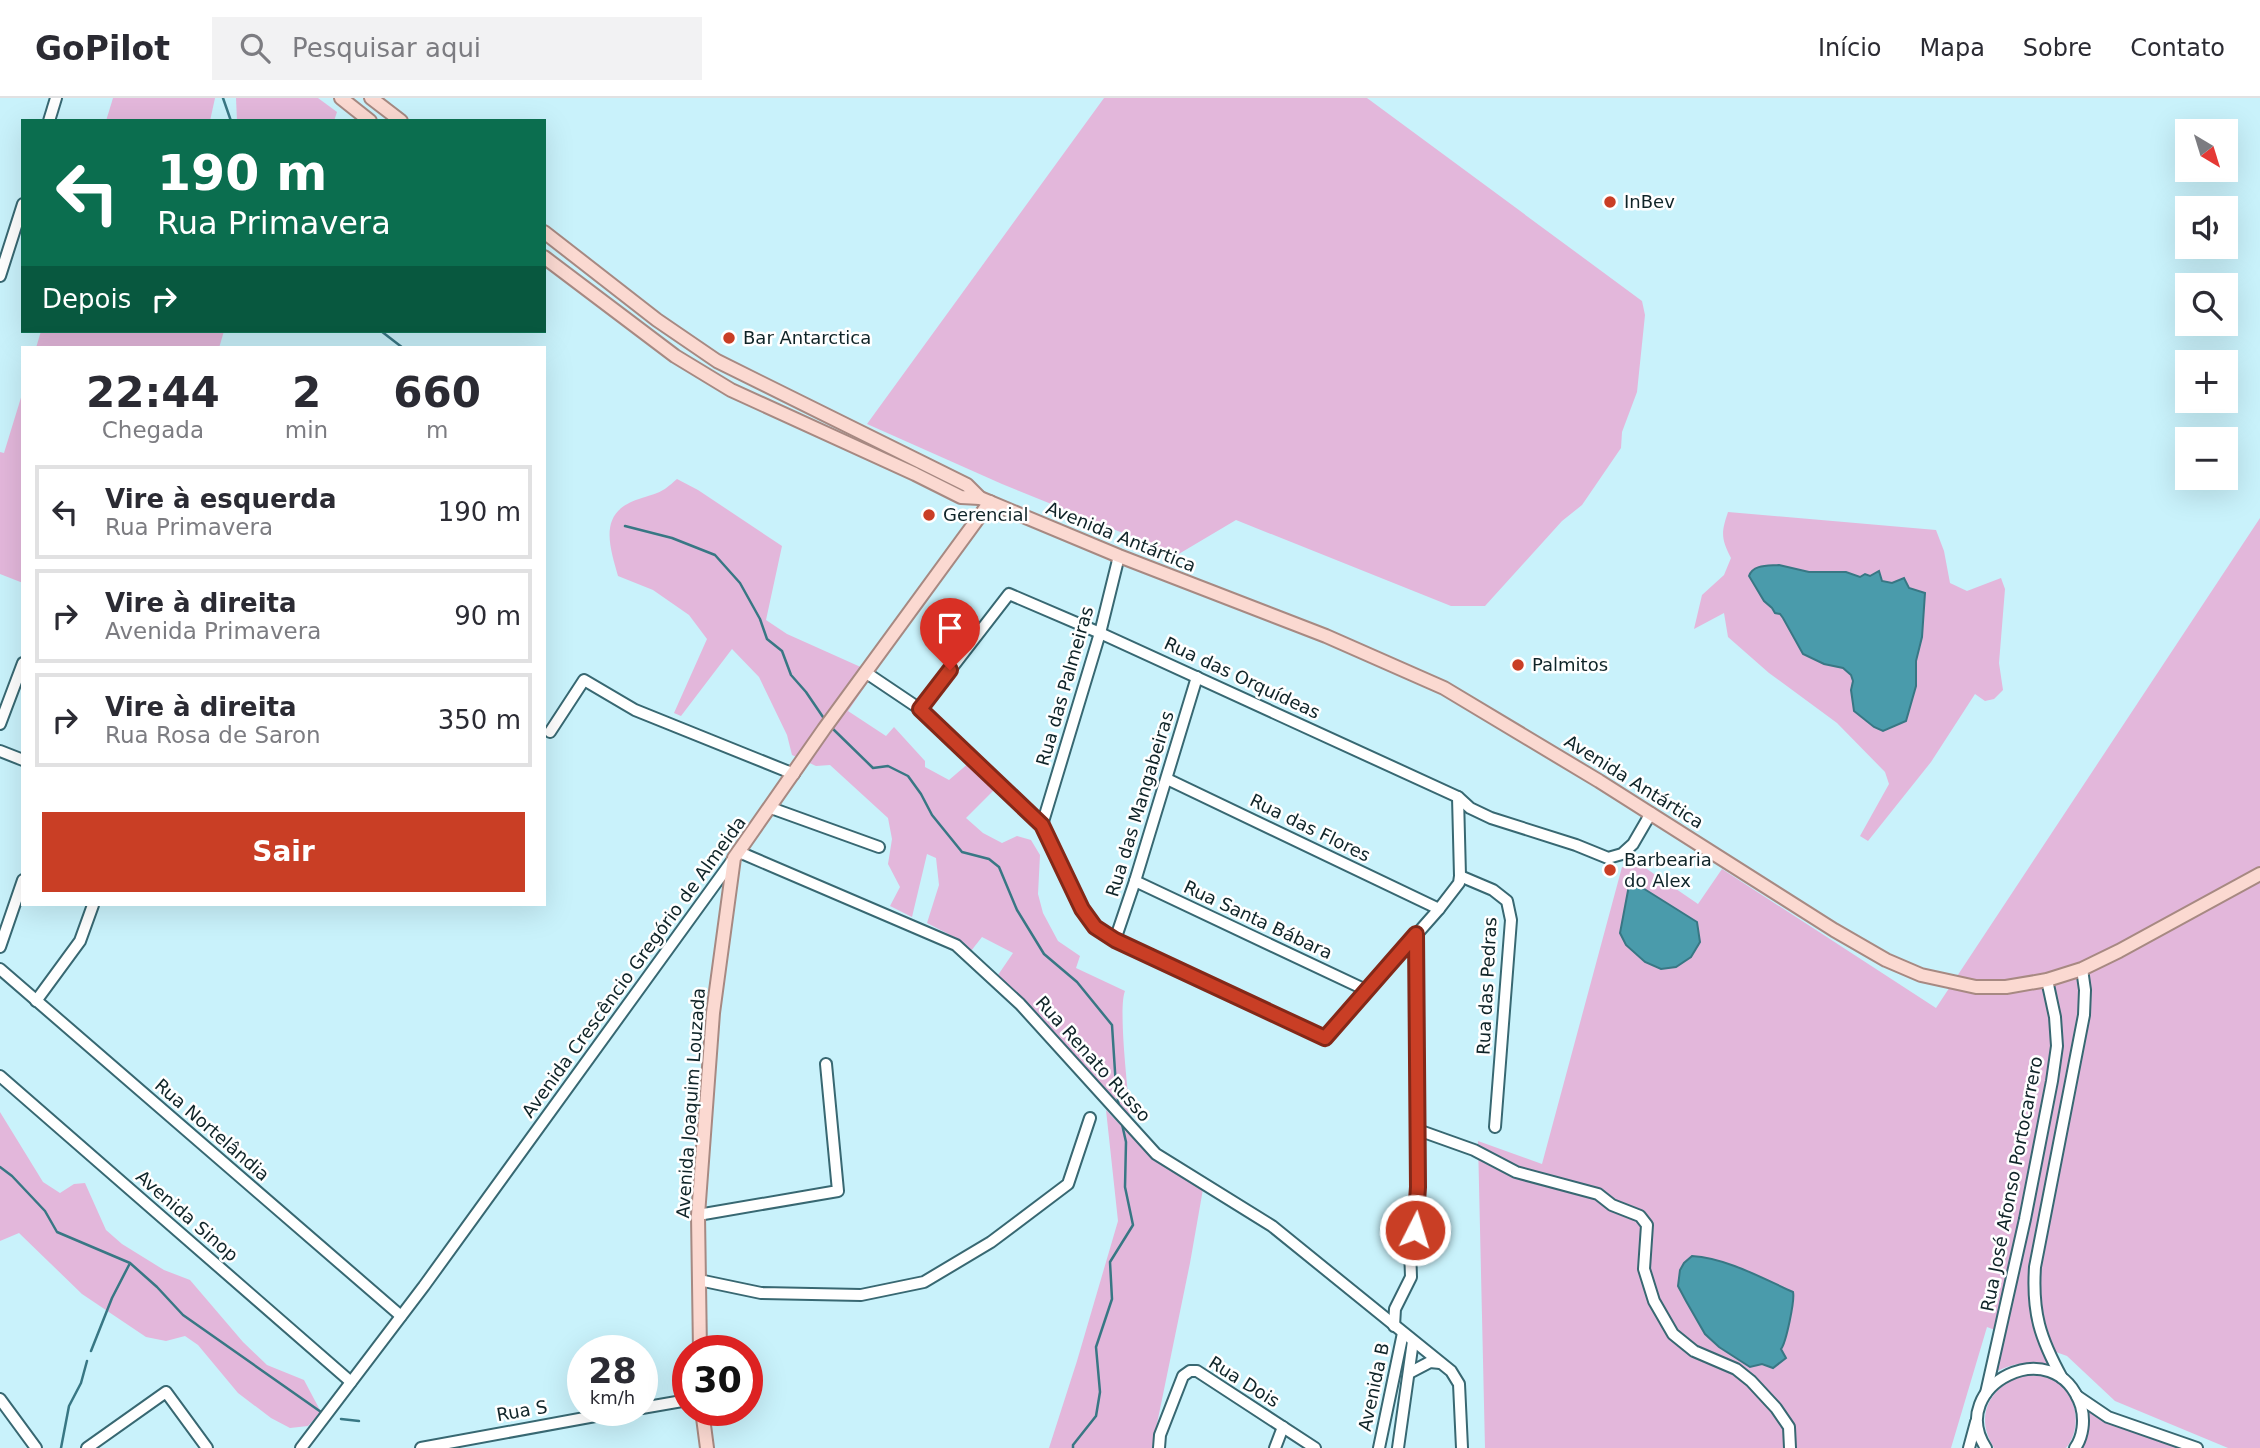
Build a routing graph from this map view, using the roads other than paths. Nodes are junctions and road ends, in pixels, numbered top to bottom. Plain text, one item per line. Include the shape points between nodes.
1 (56, 98) edge
2 (341, 98) edge
3 (371, 98) edge
4 (50, 119) edge
5 (367, 119) edge
6 (398, 119) edge
7 (21, 210) edge
8 (546, 234) edge
9 (546, 259) edge
10 (0, 276) edge
11 (681, 360) junction
12 (744, 375) junction
13 (985, 500) junction
14 (1119, 556) junction
15 (1100, 633) junction
16 (21, 668) edge
17 (865, 672) junction
18 (1197, 677) junction
19 (920, 709) junction
20 (0, 723) edge
21 (550, 732) dead end
22 (0, 751) edge
23 (21, 759) edge
24 (794, 774) junction
25 (1167, 779) junction
26 (1458, 797) junction
27 (771, 808) junction
28 (1651, 813) junction
29 (1042, 825) junction
30 (878, 847) dead end
31 (736, 855) junction
32 (2260, 874) edge
33 (1460, 876) junction
34 (1135, 881) junction
35 (21, 886) edge
36 (93, 906) edge
37 (1439, 909) junction
38 (1416, 934) junction
39 (1115, 940) junction
40 (0, 947) edge
41 (0, 969) edge
42 (2082, 969) junction
43 (2047, 980) junction
44 (1366, 990) junction
45 (36, 1001) junction
46 (826, 1064) dead end
47 (0, 1076) edge
48 (1090, 1118) dead end
49 (1495, 1127) dead end
50 (1418, 1130) junction
51 (698, 1215) junction
52 (699, 1280) junction
53 (401, 1317) junction
54 (1398, 1329) junction
55 (700, 1335) edge
56 (1413, 1342) junction
57 (1440, 1363) junction
58 (1409, 1373) junction
59 (2062, 1378) junction
60 (351, 1382) junction
61 (1986, 1393) junction
62 (2077, 1396) junction
63 (0, 1399) edge
64 (1979, 1412) junction
65 (567, 1423) edge
66 (704, 1426) edge
67 (1283, 1427) junction
68 (476, 1443) edge
69 (36, 1448) edge
70 (87, 1448) edge
71 (207, 1448) edge
72 (301, 1448) edge
73 (421, 1448) edge
74 (706, 1448) edge
75 (1159, 1448) edge
76 (1276, 1448) edge
77 (1315, 1448) edge
78 (1379, 1448) edge
79 (1398, 1448) edge
80 (1462, 1448) edge
81 (1790, 1448) edge
82 (1969, 1448) edge
83 (1986, 1448) edge
84 (2075, 1448) edge
85 (2197, 1448) edge

1 - 4 street
2 - 5 main road
3 - 6 main road
7 - 10 street
8 - 12 main road, Avenida Antártica via 688,343
9 - 11 main road, Avenida Antártica
11 - 12 main road
11 - 13 main road, Avenida Antártica via 762,405 961,497
12 - 13 main road, Avenida Antártica via 967,485
13 - 14 main road, Avenida Antártica
13 - 17 main road, Avenida Crescêncio Gregório de Almeida
14 - 15 street, Rua das Palmeiras
14 - 28 main road, Avenida Antártica via 1326,636 1444,688
15 - 18 street, Rua das Orquídeas
15 - 19 street, Rua das Orquídeas via 1009,594
15 - 29 street, Rua das Palmeiras
16 - 20 street
17 - 19 street
17 - 24 main road, Avenida Crescêncio Gregório de Almeida
18 - 25 street, Rua das Mangabeiras
18 - 26 street, Rua das Orquídeas
19 - 29 street
21 - 24 street via 584,680 635,710
22 - 23 street
24 - 27 main road, Avenida Crescêncio Gregório de Almeida
25 - 34 street, Rua das Mangabeiras
25 - 37 street, Rua das Flores
26 - 28 street, Rua das Orquídeas via 1491,818 1608,858 1633,844
26 - 33 street
27 - 30 street
27 - 31 main road, Avenida Crescêncio Gregório de Almeida
28 - 43 main road, Avenida Antártica via 1885,960 1921,975 1976,986 2006,987
29 - 39 street via 1082,909 1095,927
31 - 51 main road, Avenida Joaquim Louzada via 713,1013
31 - 53 street, Avenida Crescêncio Gregório de Almeida
31 - 54 street, Rua Renato Russo via 956,945 1020,1004 1156,1154 1272,1226
32 - 42 main road, Avenida Antártica
33 - 37 street
33 - 49 street, Rua das Pedras via 1507,901 1511,920
34 - 39 street, Rua das Mangabeiras
34 - 44 street, Rua Santa Bábara
35 - 40 street
36 - 45 street via 80,942
37 - 38 street
38 - 44 street
38 - 50 street, Avenida B
39 - 44 street via 1325,1038
41 - 45 street, Rua Nortelândia
42 - 43 main road, Avenida Antártica
42 - 59 street via 2084,1015 2033,1296 2046,1349
43 - 61 street, Rua José Afonso Portocarrero via 2057,1046 2052,1082
45 - 53 street, Rua Nortelândia
46 - 51 street via 838,1191
47 - 60 street, Avenida Sinop
48 - 52 street via 1068,1184 991,1242 924,1282 860,1295 761,1293
50 - 54 street, Avenida B via 1418,1214 1410,1247 1412,1269 1395,1309
50 - 81 street via 1474,1150 1516,1172 1598,1194 1640,1216 1647,1225 1644,1269 1654,1301 1673,1334 1694,1351 1736,1369 1751,1381 1789,1427
51 - 52 main road, Avenida Joaquim Louzada
52 - 55 main road, Avenida Joaquim Louzada
53 - 60 street, Avenida Crescêncio Gregório de Almeida
54 - 56 street, Rua Renato Russo
54 - 78 street, Avenida B
56 - 57 street, Rua Renato Russo
56 - 58 street, Avenida B
57 - 58 street via 1430,1362
57 - 80 street, Rua Renato Russo via 1456,1377
58 - 79 street, Avenida B
59 - 61 street, Rua José Afonso Portocarrero via 2046,1370 2012,1371
59 - 62 street
60 - 72 street, Avenida Crescêncio Gregório de Almeida
61 - 64 street, Rua José Afonso Portocarrero
62 - 84 street via 2083,1428
62 - 85 street via 2108,1417
63 - 69 street
64 - 82 street, Rua José Afonso Portocarrero
64 - 83 street via 1978,1429
65 - 68 street, Rua S
66 - 74 main road
67 - 75 street, Rua Dois via 1197,1371 1190,1371 1183,1376
67 - 76 street
67 - 77 street, Rua Dois
68 - 73 street, Rua S
70 - 71 street via 166,1392

